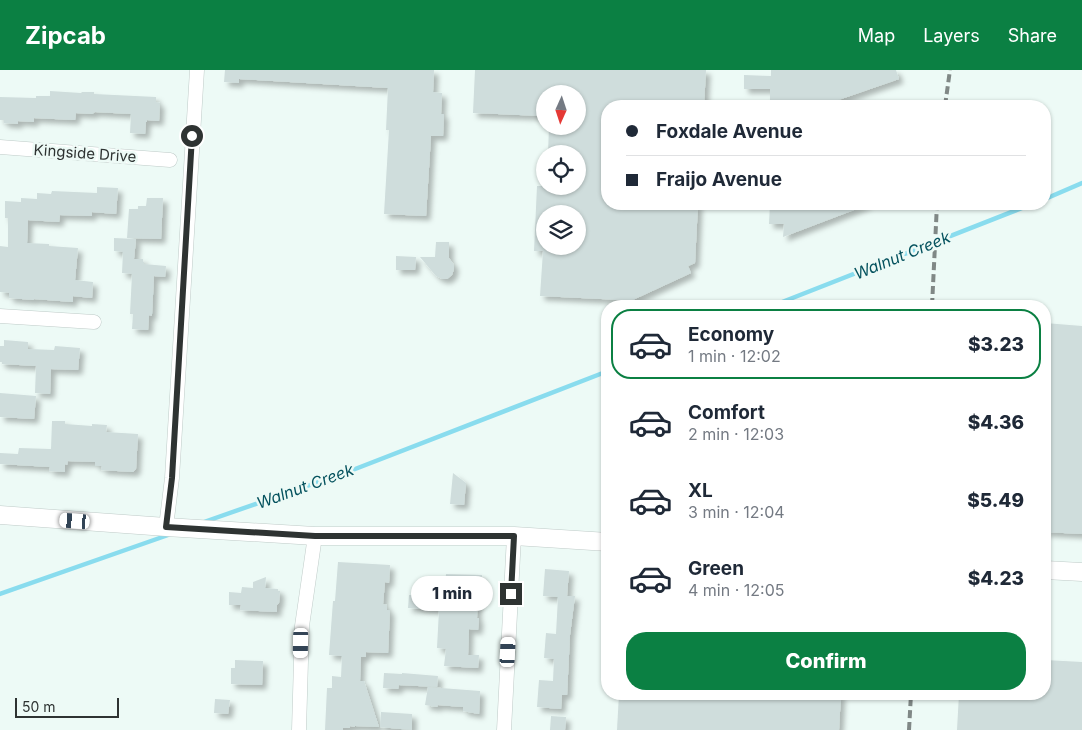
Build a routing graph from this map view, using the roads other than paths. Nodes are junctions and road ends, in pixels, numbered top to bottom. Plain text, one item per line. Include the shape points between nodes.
1 (197, 70) edge
2 (0, 147) edge
3 (170, 160) dead end
4 (0, 316) edge
5 (94, 322) dead end
6 (0, 515) edge
7 (161, 526) junction
8 (315, 536) junction
9 (514, 536) junction
10 (601, 542) edge
11 (1051, 570) edge
12 (1082, 572) edge
13 (299, 730) edge
14 (504, 730) edge

1 - 7 street via 172,478
2 - 3 street, Kingside Drive
4 - 5 street
6 - 7 street
7 - 8 street
8 - 9 street
8 - 13 street via 302,626
9 - 10 street
9 - 14 street
11 - 12 street

